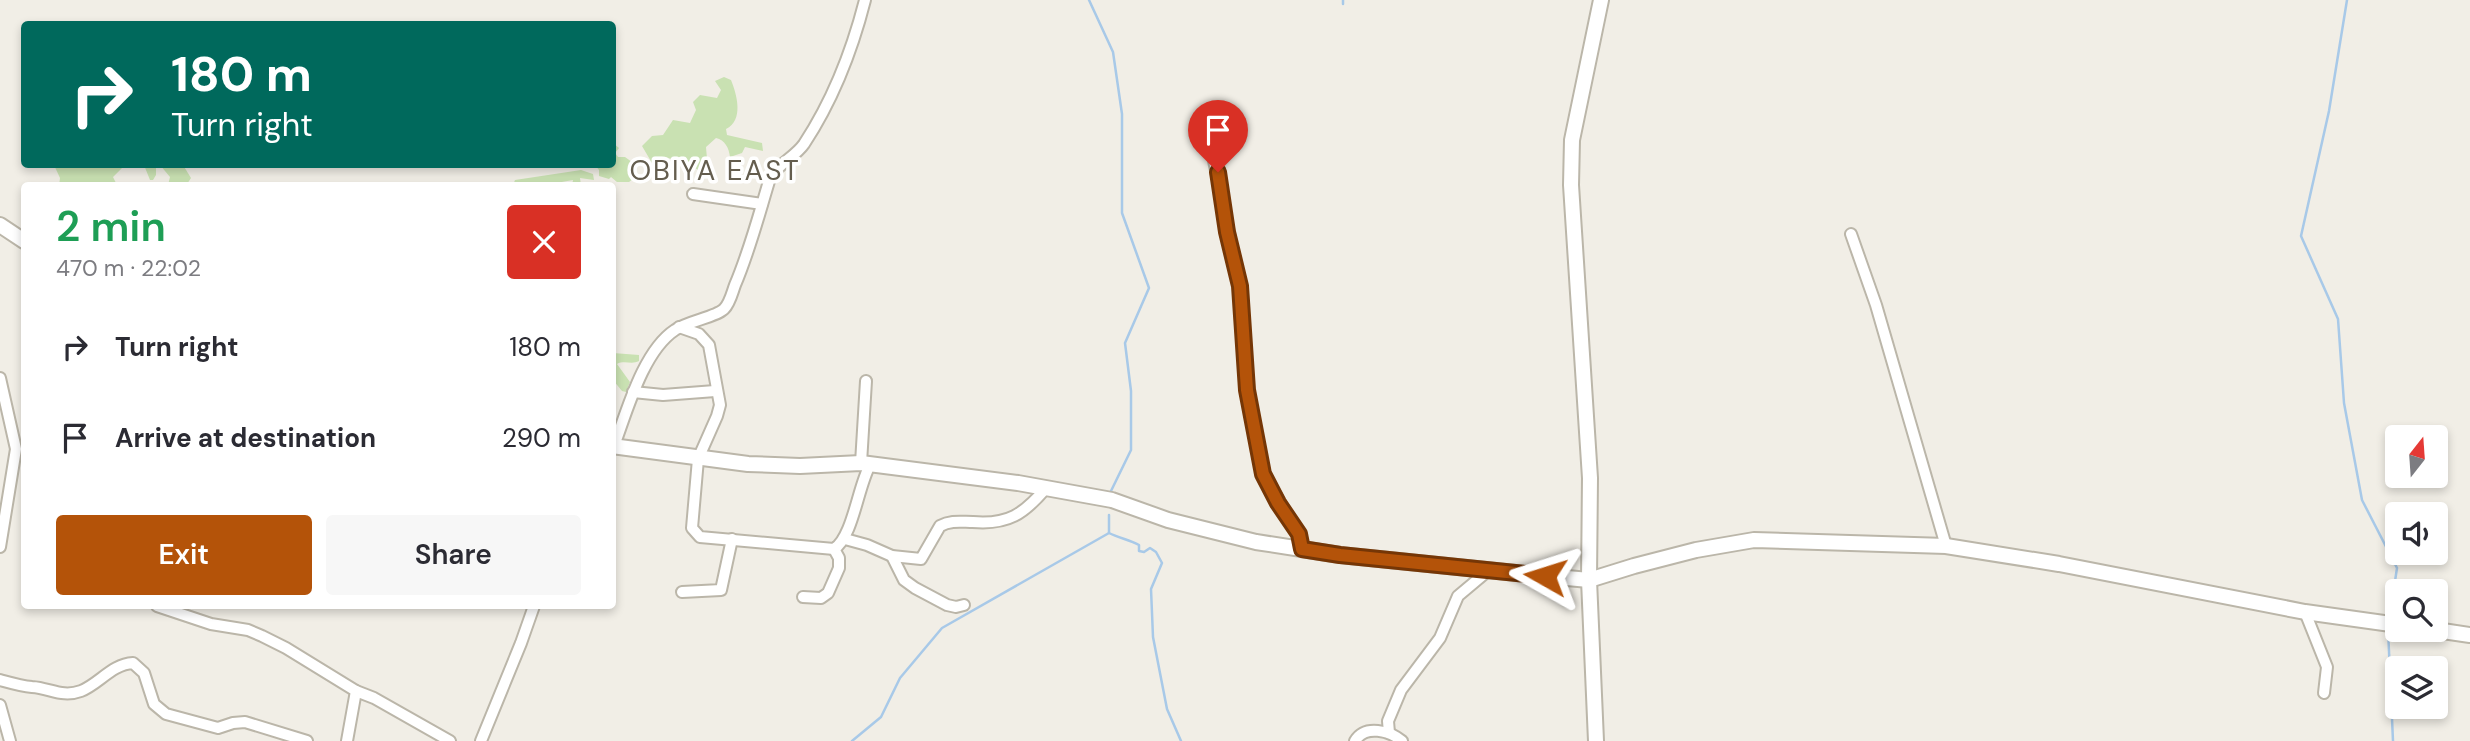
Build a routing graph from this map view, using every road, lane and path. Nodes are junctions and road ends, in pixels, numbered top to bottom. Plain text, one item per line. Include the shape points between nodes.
1 (865, 0) edge
2 (1601, 0) edge
3 (1212, 151) dead end
4 (693, 194) dead end
5 (762, 204) junction
6 (0, 225) edge
7 (1851, 234) dead end
8 (21, 239) edge
9 (679, 327) junction
10 (0, 378) edge
11 (866, 381) dead end
12 (715, 391) junction
13 (633, 392) junction
14 (616, 438) edge
15 (616, 446) edge
16 (698, 459) junction
17 (865, 464) junction
18 (1046, 488) junction
19 (732, 539) junction
20 (845, 539) junction
21 (1946, 546) junction
22 (0, 547) edge
23 (834, 549) junction
24 (1302, 549) junction
25 (892, 556) junction
26 (1489, 570) junction
27 (1589, 580) junction
28 (682, 592) dead end
29 (803, 597) dead end
30 (964, 605) dead end
31 (166, 609) edge
32 (533, 609) edge
33 (2305, 612) junction
34 (2385, 623) edge
35 (2448, 632) edge
36 (2470, 635) edge
37 (0, 680) edge
38 (356, 691) junction
39 (2324, 693) dead end
40 (0, 705) edge
41 (1388, 721) junction
42 (1372, 730) junction
43 (1389, 733) junction
44 (10, 741) edge
45 (307, 741) edge
46 (347, 741) edge
47 (450, 741) edge
48 (481, 741) edge
49 (1355, 741) edge
50 (1402, 741) edge
51 (1596, 741) edge

1 - 5 street via 831,98 802,146 777,166
2 - 27 street via 1572,140 1571,185 1590,478
3 - 24 street via 1240,286 1247,390 1263,474 1299,534
4 - 5 street
5 - 9 street via 726,307
6 - 8 street
7 - 21 street
9 - 12 street via 699,334 709,345
9 - 13 street via 646,365
10 - 22 street via 16,449
11 - 17 street
12 - 13 street
12 - 16 street via 718,416
13 - 14 street
15 - 16 street
16 - 17 street via 787,466
16 - 19 street via 692,528 699,537
17 - 18 street
17 - 20 street
18 - 24 street via 1112,500 1168,520 1256,542
18 - 25 street via 1025,510 1003,522 953,521 940,526 921,559
19 - 23 street
19 - 28 street via 721,590
20 - 23 street
20 - 25 street
21 - 27 street via 1754,540 1696,550
21 - 33 street
23 - 29 street via 839,568 828,593 821,598
24 - 26 street
25 - 30 street via 904,580 915,588 947,606
26 - 27 street
26 - 41 street via 1458,596 1440,638 1401,690
27 - 51 street
31 - 38 street via 262,636
32 - 48 street
33 - 34 street
33 - 39 street via 2327,667
35 - 36 street
37 - 45 street via 73,694 134,663 144,673 154,704 166,713 218,728 245,722
38 - 46 street
38 - 47 street
40 - 44 street
41 - 42 street
41 - 43 street
42 - 43 street
42 - 49 street
43 - 50 street

